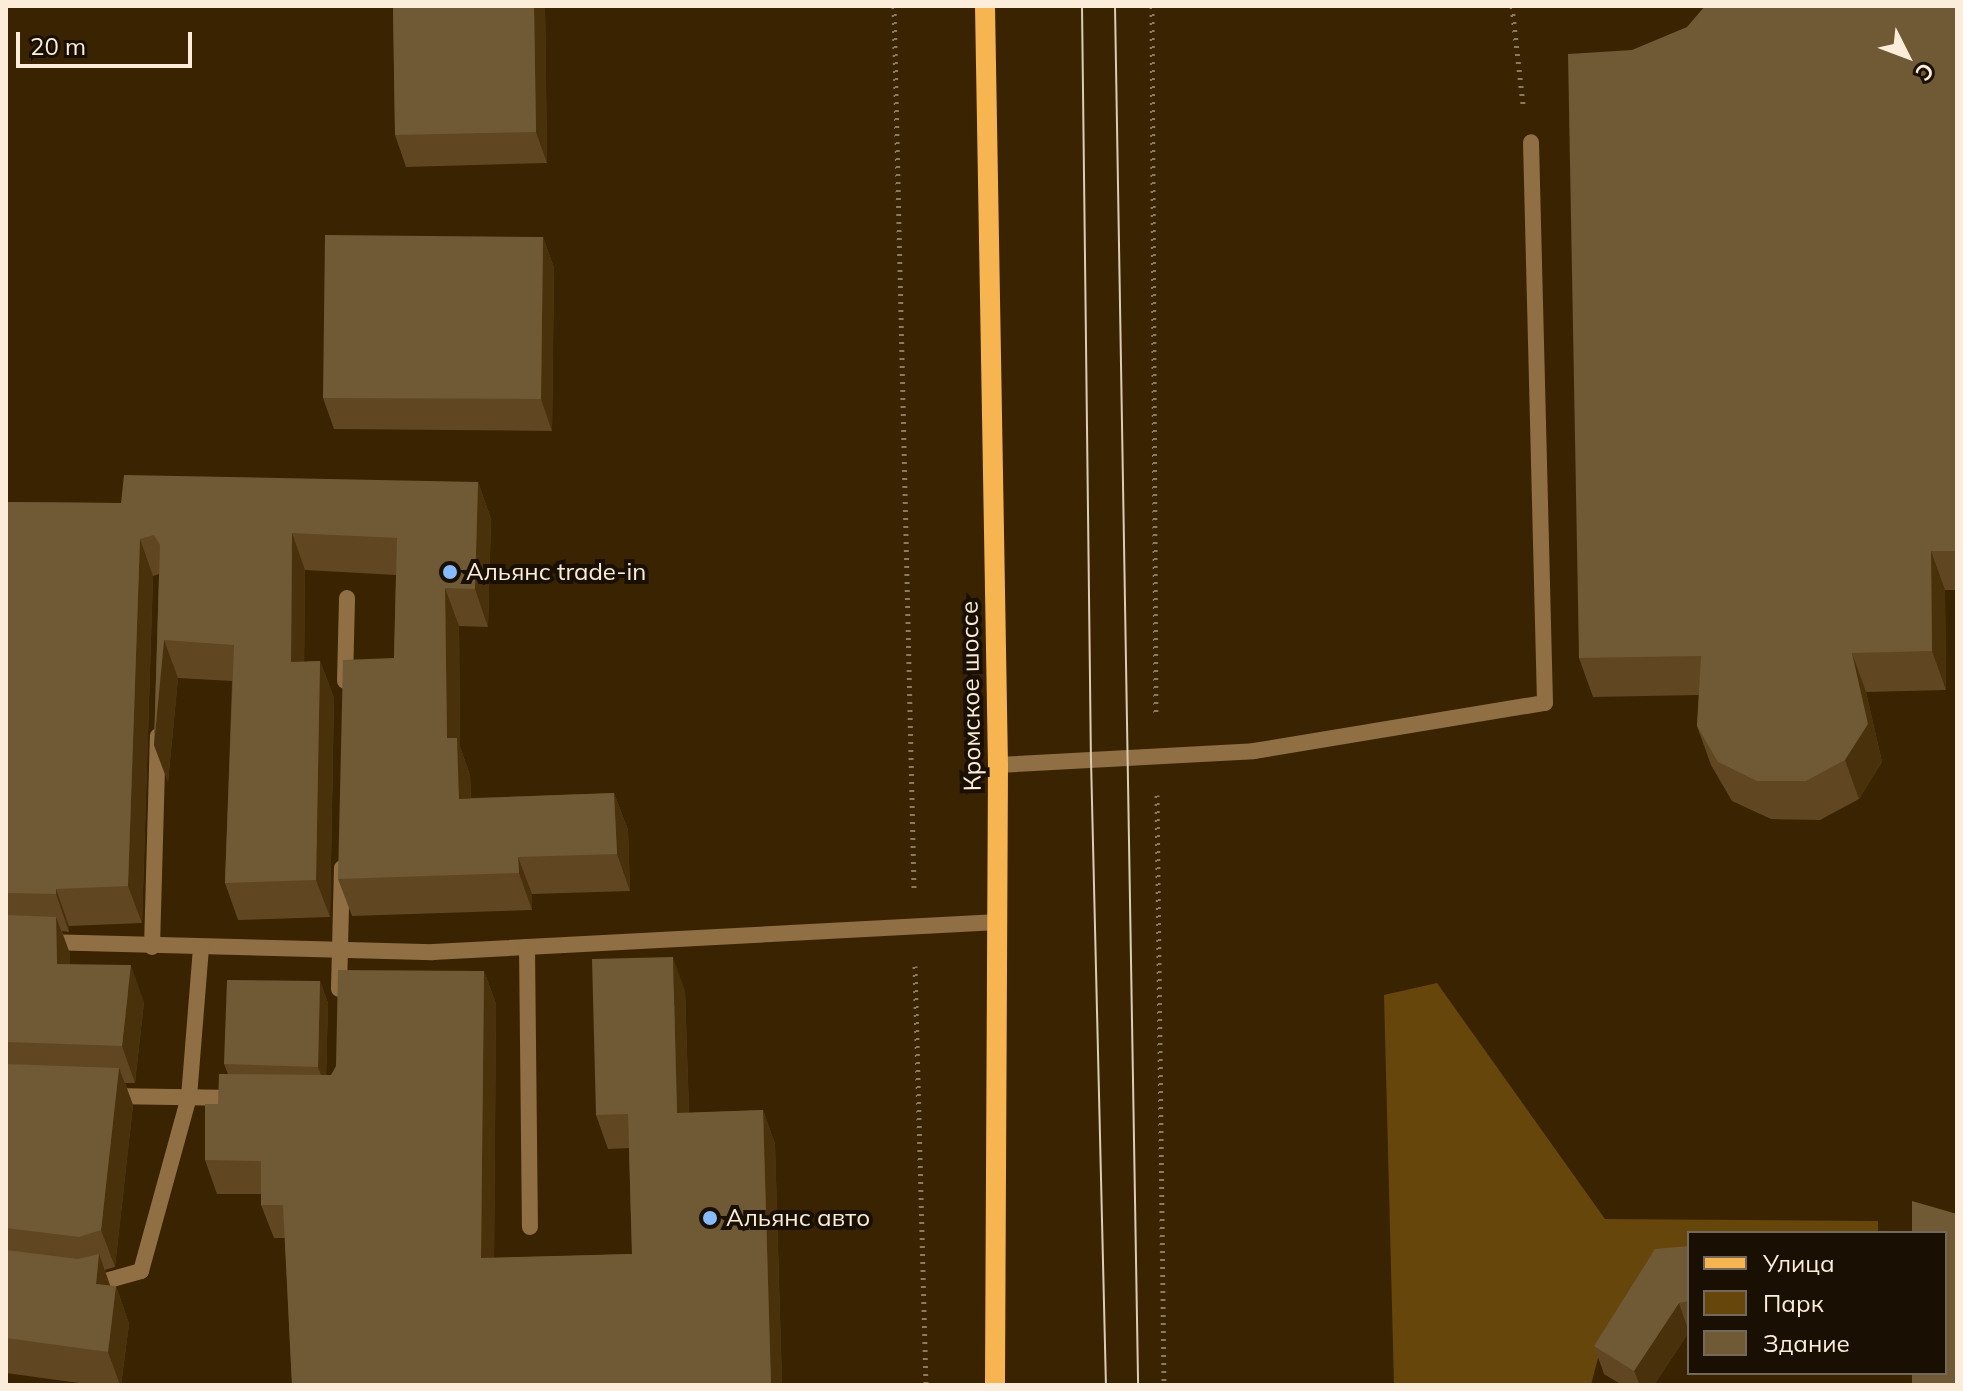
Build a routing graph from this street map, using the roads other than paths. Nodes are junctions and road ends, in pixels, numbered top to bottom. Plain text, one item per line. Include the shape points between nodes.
1 (985, 6) edge
2 (1531, 142) dead end
3 (347, 598) dead end
4 (345, 694) edge
5 (158, 725) edge
6 (998, 765) junction
7 (342, 854) edge
8 (998, 922) junction
9 (6, 941) edge
10 (152, 947) junction
11 (527, 947) junction
12 (201, 948) junction
13 (340, 950) junction
14 (339, 1010) edge
15 (83, 1095) edge
16 (189, 1097) junction
17 (248, 1098) edge
18 (530, 1227) dead end
19 (78, 1283) edge
20 (995, 1385) edge

1 - 6 main road, Кромское шоссе
2 - 6 lane via 1545,703 1254,751
3 - 4 lane
5 - 10 lane
6 - 8 main road, Кромское шоссе
7 - 13 lane
8 - 11 lane
8 - 20 main road, Кромское шоссе
9 - 10 lane
10 - 12 lane
11 - 13 lane
11 - 18 lane
12 - 13 lane
12 - 16 lane
13 - 14 lane
15 - 16 lane
16 - 17 lane
16 - 19 lane via 141,1271 93,1285

